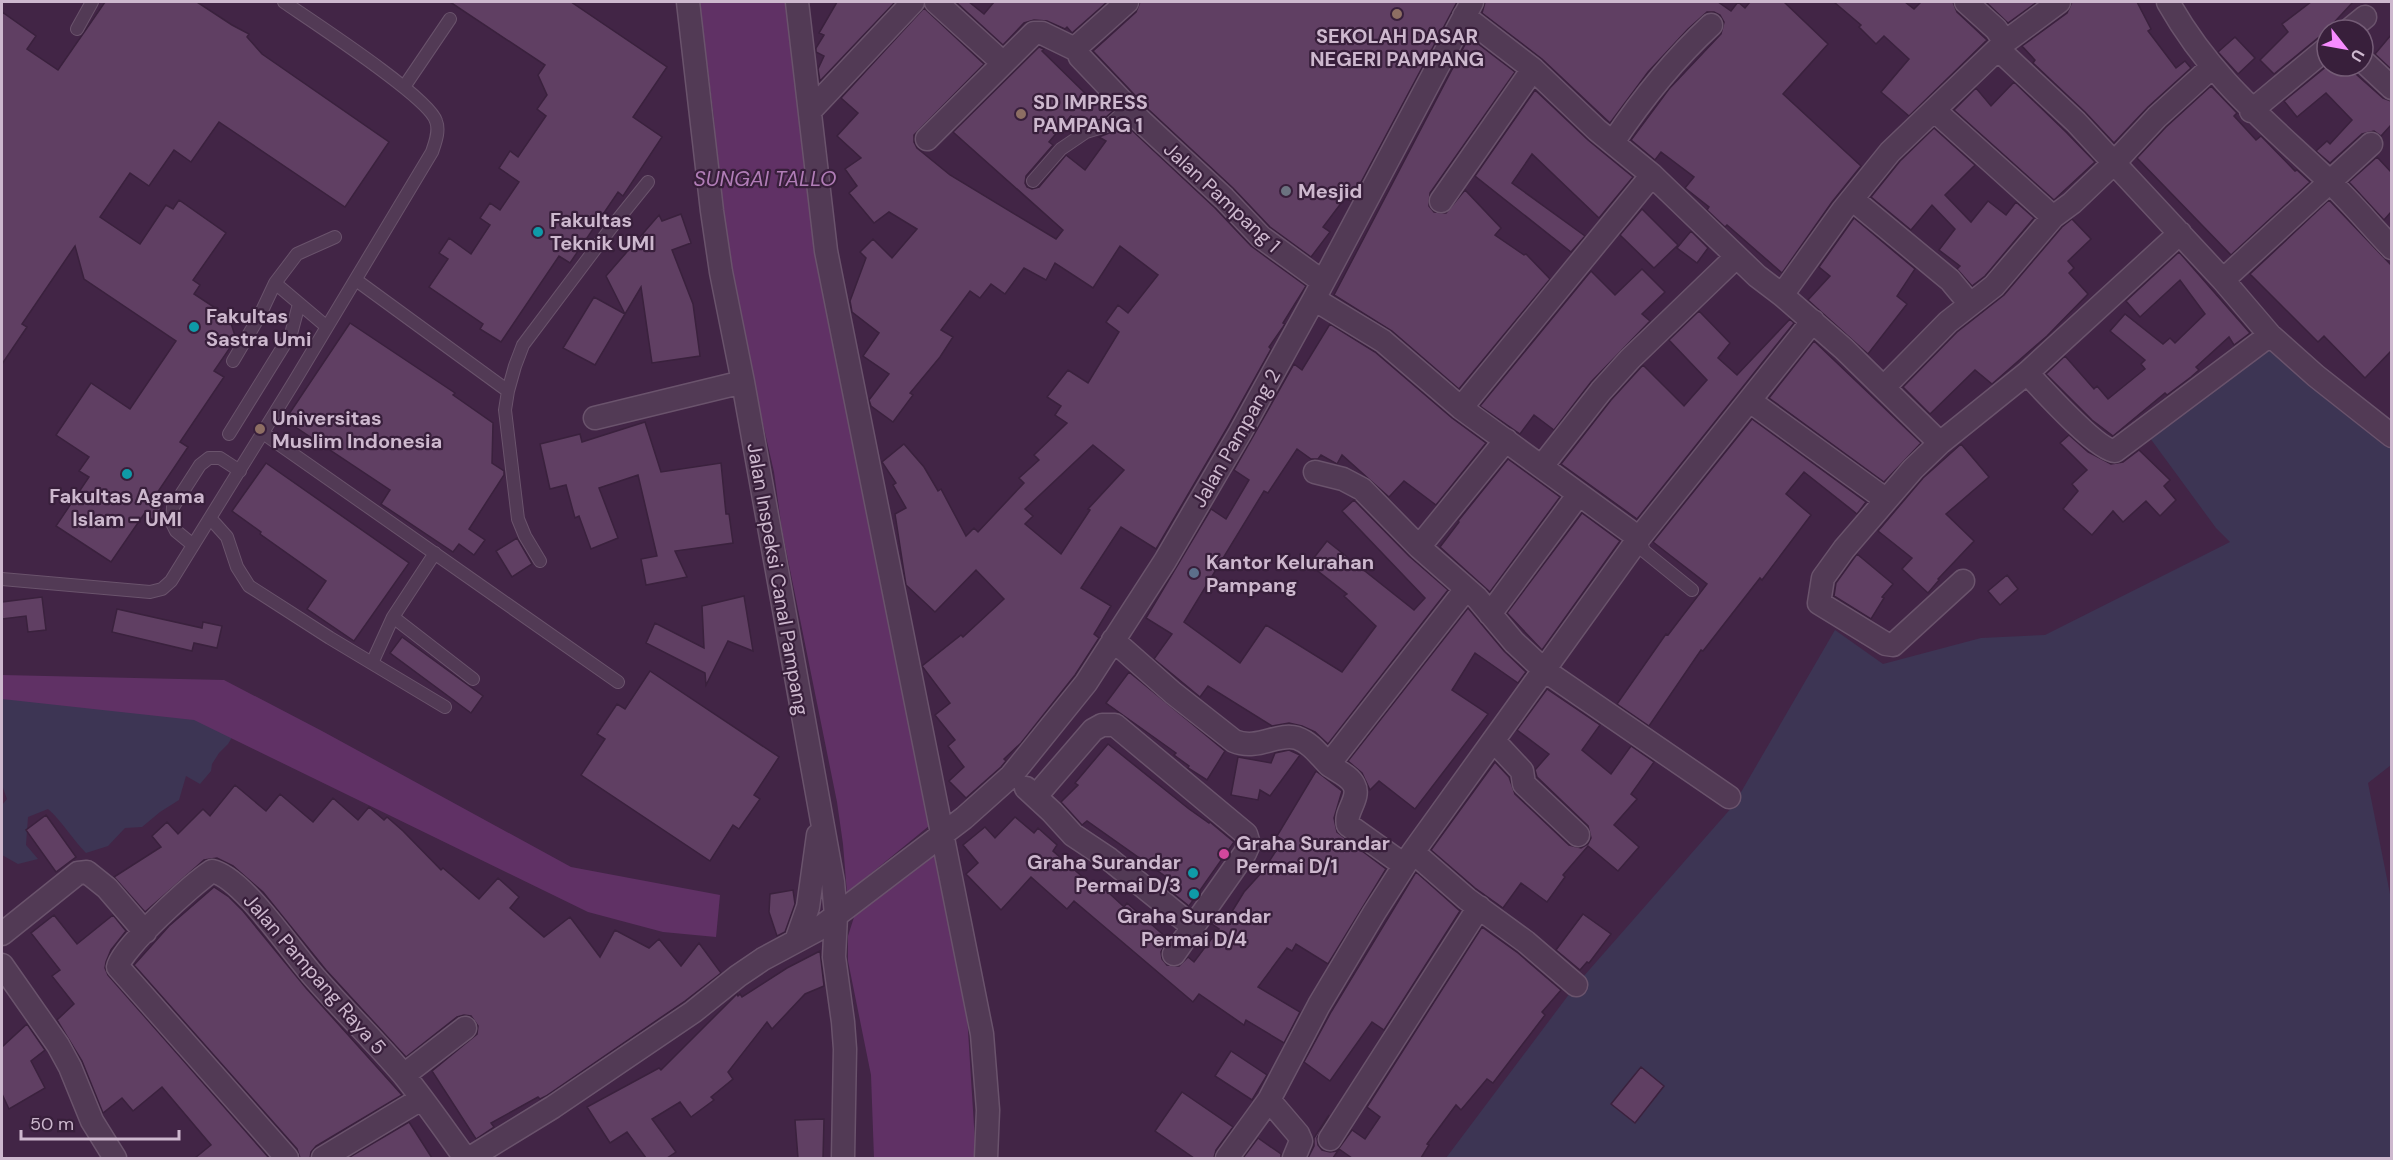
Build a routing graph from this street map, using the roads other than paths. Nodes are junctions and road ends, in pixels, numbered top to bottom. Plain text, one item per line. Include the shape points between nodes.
1 (92, 2) edge
2 (284, 2) edge
3 (688, 2) edge
4 (797, 2) edge
5 (913, 2) edge
6 (936, 2) edge
7 (1127, 2) edge
8 (1966, 2) edge
9 (2058, 2) edge
10 (2168, 2) edge
11 (1468, 9) edge
12 (450, 19) dead end
13 (1712, 25) dead end
14 (77, 29) dead end
15 (2002, 46) junction
16 (1077, 50) junction
17 (2315, 58) edge
18 (1002, 62) junction
19 (2211, 68) junction
20 (1533, 69) junction
21 (2375, 73) edge
22 (404, 87) junction
23 (2391, 88) edge
24 (1128, 108) junction
25 (811, 110) junction
26 (1934, 110) junction
27 (2251, 111) junction
28 (927, 139) dead end
29 (1613, 142) junction
30 (2371, 144) dead end
31 (2114, 163) junction
32 (1652, 176) junction
33 (1033, 181) dead end
34 (648, 182) dead end
35 (2331, 183) junction
36 (1852, 199) junction
37 (1441, 201) dead end
38 (2053, 217) junction
39 (2180, 233) junction
40 (335, 237) dead end
41 (2391, 248) edge
42 (1736, 257) junction
43 (356, 280) junction
44 (2223, 280) junction
45 (275, 283) junction
46 (1318, 291) junction
47 (1782, 295) junction
48 (299, 304) junction
49 (1970, 304) junction
50 (1813, 321) junction
51 (327, 327) junction
52 (2270, 335) junction
53 (233, 361) dead end
54 (2027, 374) junction
55 (743, 382) junction
56 (1884, 387) junction
57 (508, 391) junction
58 (1750, 401) junction
59 (1461, 408) junction
60 (596, 418) dead end
61 (263, 433) junction
62 (229, 434) dead end
63 (2391, 436) edge
64 (1506, 440) junction
65 (1940, 443) junction
66 (1542, 466) junction
67 (240, 471) junction
68 (1315, 472) dead end
69 (1579, 494) junction
70 (1886, 499) junction
71 (210, 518) junction
72 (1639, 538) junction
73 (193, 545) junction
74 (1419, 547) junction
75 (435, 552) junction
76 (540, 561) dead end
77 (2, 579) edge
78 (1964, 581) dead end
79 (1466, 589) junction
80 (1692, 590) dead end
81 (1490, 614) junction
82 (393, 617) junction
83 (1113, 640) junction
84 (372, 663) junction
85 (1544, 670) junction
86 (473, 679) dead end
87 (618, 682) dead end
88 (445, 707) dead end
89 (1494, 741) junction
90 (1329, 765) junction
91 (1011, 776) junction
92 (1036, 796) junction
93 (1730, 797) dead end
94 (821, 816) junction
95 (1578, 835) dead end
96 (938, 836) junction
97 (1408, 858) junction
98 (853, 901) joint
99 (1479, 907) junction
100 (836, 916) junction
101 (1192, 926) junction
102 (145, 932) junction
103 (2, 934) edge
104 (796, 941) junction
105 (1174, 954) dead end
106 (2, 965) edge
107 (1576, 985) dead end
108 (465, 1028) dead end
109 (404, 1075) junction
110 (422, 1099) junction
111 (1269, 1100) junction
112 (1330, 1139) dead end
113 (115, 1158) edge
114 (287, 1158) edge
115 (323, 1158) edge
116 (468, 1158) edge
117 (843, 1158) edge
118 (986, 1158) edge
119 (1227, 1158) edge
120 (1294, 1158) edge

1 - 14 lane
2 - 22 lane
3 - 55 street, Jalan Inspeksi Canal Pampang via 711,211
4 - 25 street
5 - 25 street
6 - 18 street
7 - 16 street
8 - 15 street via 1996,29
9 - 15 street
10 - 19 street
11 - 20 street
11 - 46 street, Jalan Pampang 2
12 - 22 lane
13 - 29 street via 1657,81
15 - 26 street
15 - 31 street
16 - 18 street via 1036,32
16 - 24 street, Jalan Pampang 1
17 - 27 street
18 - 28 street
19 - 27 street
19 - 31 street
20 - 29 street
20 - 37 street
21 - 23 street
22 - 43 lane via 428,108 436,121 437,137 432,152
24 - 33 lane via 1109,125 1086,132 1061,149
24 - 46 street, Jalan Pampang 1
25 - 96 street via 826,250
26 - 36 street via 1890,152
26 - 38 street
27 - 35 street
29 - 32 street
30 - 35 street
31 - 38 street
31 - 39 street
32 - 42 street
32 - 59 street
34 - 57 lane via 523,345
35 - 41 street
35 - 44 street
36 - 47 street
36 - 49 street via 1950,280
38 - 49 street via 1994,286
39 - 44 street
39 - 54 street
40 - 45 lane via 297,254
42 - 47 street
42 - 66 street via 1630,359
43 - 51 lane
43 - 57 lane
44 - 52 street
45 - 48 lane
45 - 53 lane
46 - 59 street, Jalan Pampang 1
46 - 83 street, Jalan Pampang 2 via 1223,463
47 - 50 street
48 - 51 lane
48 - 62 lane via 291,334
49 - 56 street
50 - 56 street
50 - 58 street
51 - 61 lane
52 - 54 street via 2112,452 2089,435
52 - 63 street
54 - 65 street
55 - 60 street
55 - 94 street, Jalan Inspeksi Canal Pampang
56 - 65 street
57 - 76 lane via 505,410 518,519
58 - 70 street
58 - 72 street
59 - 64 street, Jalan Pampang 1
61 - 67 lane
61 - 75 lane
64 - 66 street, Jalan Pampang 1
64 - 74 street
65 - 70 street
66 - 69 street, Jalan Pampang 1
67 - 71 lane
67 - 73 lane via 220,458 209,458 194,473 173,507 172,523
68 - 74 street via 1342,478 1362,489
69 - 72 street, Jalan Pampang 1
69 - 81 street
70 - 78 street via 1823,578 1820,603 1893,645
71 - 73 lane
71 - 84 lane via 227,537 237,567 249,586
72 - 80 lane via 1644,551
72 - 85 street
73 - 77 lane via 171,581 150,592
74 - 79 street
75 - 82 lane
75 - 87 lane
79 - 81 street
79 - 90 street
81 - 85 street
82 - 84 lane
82 - 86 lane
83 - 90 street via 1234,741 1244,745 1296,738 1316,750
83 - 91 street, Jalan Pampang 2 via 1086,683
84 - 88 lane
85 - 89 street
85 - 93 street
89 - 95 street via 1522,771 1524,784
89 - 97 street
90 - 97 street via 1354,785 1356,793 1346,819 1348,825
91 - 92 street
91 - 96 street, Jalan Pampang 2
92 - 101 street via 1073,835
92 - 101 street via 1093,730 1109,724 1124,733 1248,838 1245,853
94 - 100 street, Jalan Inspeksi Canal Pampang via 834,882
94 - 104 street via 808,907
96 - 98 street, Jalan Pampang 2
96 - 118 street via 982,1035 988,1110
97 - 99 street
97 - 111 street via 1319,1005
98 - 100 street, Jalan Pampang Raya 5
99 - 107 street
99 - 112 street
100 - 104 street, Jalan Pampang Raya 5
100 - 117 street, Jalan Inspeksi Canal Pampang via 834,957 845,1049
101 - 105 street
102 - 103 street via 107,888 87,872 78,873
102 - 109 street, Jalan Pampang Raya 5 via 199,880 212,871 221,872 264,915 315,978
102 - 114 street, Jalan Pampang Raya 5 via 120,960 120,971
104 - 116 street, Jalan Pampang Raya 5 via 738,976 693,1012 553,1107
106 - 113 street via 58,1046 92,1120
108 - 109 street
109 - 110 street, Jalan Pampang Raya 5
110 - 115 street
110 - 116 street, Jalan Pampang Raya 5
111 - 119 street
111 - 120 street via 1298,1134 1301,1141

